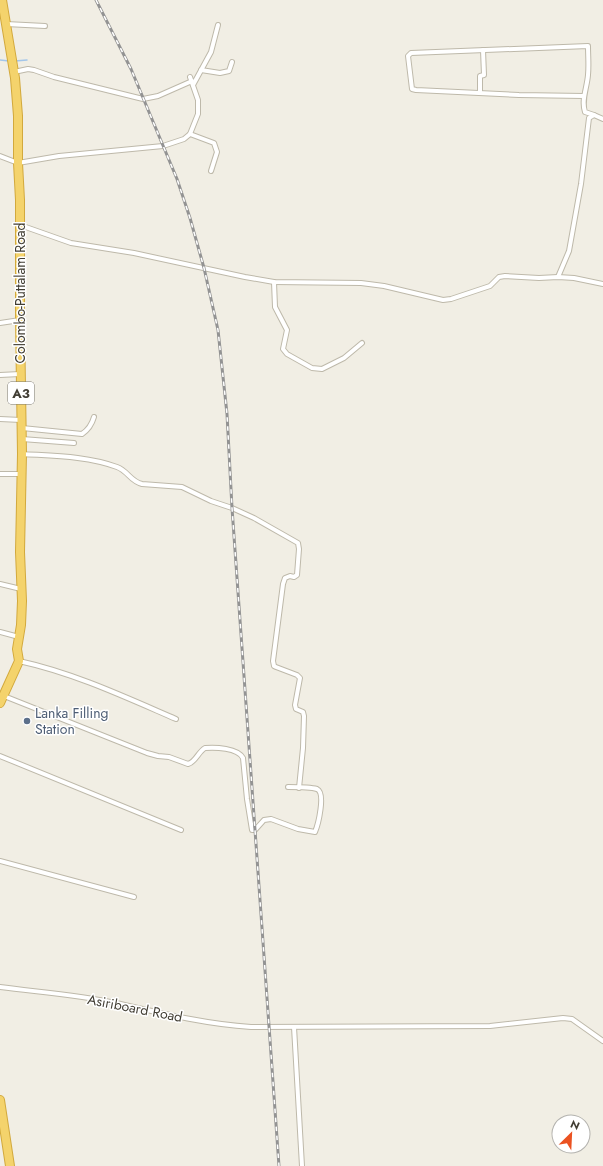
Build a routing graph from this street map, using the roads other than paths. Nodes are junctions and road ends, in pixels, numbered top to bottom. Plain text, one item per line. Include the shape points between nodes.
1 (2, 0) edge
2 (6, 24) junction
3 (45, 26) dead end
4 (218, 26) dead end
5 (483, 50) junction
6 (232, 62) dead end
7 (201, 70) junction
8 (14, 72) junction
9 (192, 81) junction
10 (480, 93) junction
11 (584, 96) junction
12 (594, 115) junction
13 (603, 119) edge
14 (190, 134) junction
15 (0, 156) edge
16 (18, 163) junction
17 (211, 171) dead end
18 (20, 225) junction
19 (558, 277) junction
20 (274, 282) junction
21 (603, 284) edge
22 (20, 320) junction
23 (0, 323) edge
24 (362, 343) dead end
25 (0, 374) edge
26 (20, 374) junction
27 (94, 417) dead end
28 (0, 419) edge
29 (21, 424) junction
30 (22, 439) junction
31 (74, 443) dead end
32 (22, 454) junction
33 (0, 474) edge
34 (21, 474) junction
35 (0, 584) edge
36 (22, 589) junction
37 (0, 632) edge
38 (19, 637) junction
39 (19, 661) junction
40 (2, 699) edge
41 (176, 719) dead end
42 (0, 756) edge
43 (288, 787) dead end
44 (299, 788) junction
45 (181, 830) dead end
46 (0, 860) edge
47 (134, 897) dead end
48 (0, 987) edge
49 (294, 1027) junction
50 (603, 1041) edge
51 (0, 1100) edge
52 (4, 1143) edge
53 (10, 1166) edge
54 (302, 1166) edge

1 - 2 highway, Colombo-Puttalam Road / A3
2 - 3 street
2 - 8 highway, Colombo-Puttalam Road / A3
4 - 7 street via 211,52
5 - 10 street via 484,75 480,76
5 - 10 street via 412,53 408,56 412,89
5 - 11 street via 588,46 588,76
6 - 7 street via 229,71 220,73
7 - 9 street
8 - 9 street via 34,70 143,99 158,96
8 - 16 highway, Colombo-Puttalam Road / A3 via 18,116
9 - 14 street via 198,100 198,114
10 - 11 street
11 - 12 street via 582,105 585,112
12 - 13 street
12 - 19 street via 588,121 570,251
14 - 16 street via 184,139 163,146 59,156
14 - 17 street via 214,143 217,152
15 - 16 street
16 - 18 highway, Colombo-Puttalam Road / A3
18 - 20 street via 71,243 134,253
18 - 22 highway, Colombo-Puttalam Road / A3
19 - 20 street via 499,277 490,286 443,300 361,283
19 - 21 street
20 - 24 street via 275,307 287,330 283,349 287,354 312,368 322,369 344,358
22 - 23 street
22 - 26 highway, Colombo-Puttalam Road / A3
25 - 26 street
26 - 29 highway, Colombo-Puttalam Road / A3
27 - 29 street via 82,434
28 - 29 street
29 - 30 highway, Colombo-Puttalam Road / A3
30 - 31 street
30 - 32 highway, Colombo-Puttalam Road / A3
32 - 34 highway, Colombo-Puttalam Road / A3
32 - 44 street via 94,461 123,470 136,483 182,487 254,518 298,543 297,575 285,578 283,584 273,661 274,666 300,678 295,705 304,716
33 - 34 street
34 - 36 highway, Colombo-Puttalam Road / A3
35 - 36 street
36 - 38 highway, Colombo-Puttalam Road / A3
37 - 38 street
38 - 39 highway, Colombo-Puttalam Road / A3
39 - 40 highway, Colombo-Puttalam Road / A3
39 - 41 street via 79,679
40 - 44 street via 147,753 188,764 205,748 237,751 243,758 252,830 264,820 271,819 298,829 316,831 321,794 316,789
42 - 45 street
43 - 44 street
46 - 47 street
48 - 49 street, Asiriboard Road via 114,1003 218,1024
49 - 50 street, Asiriboard Road via 490,1026 563,1018 572,1019
49 - 54 street
51 - 52 highway
52 - 53 highway

